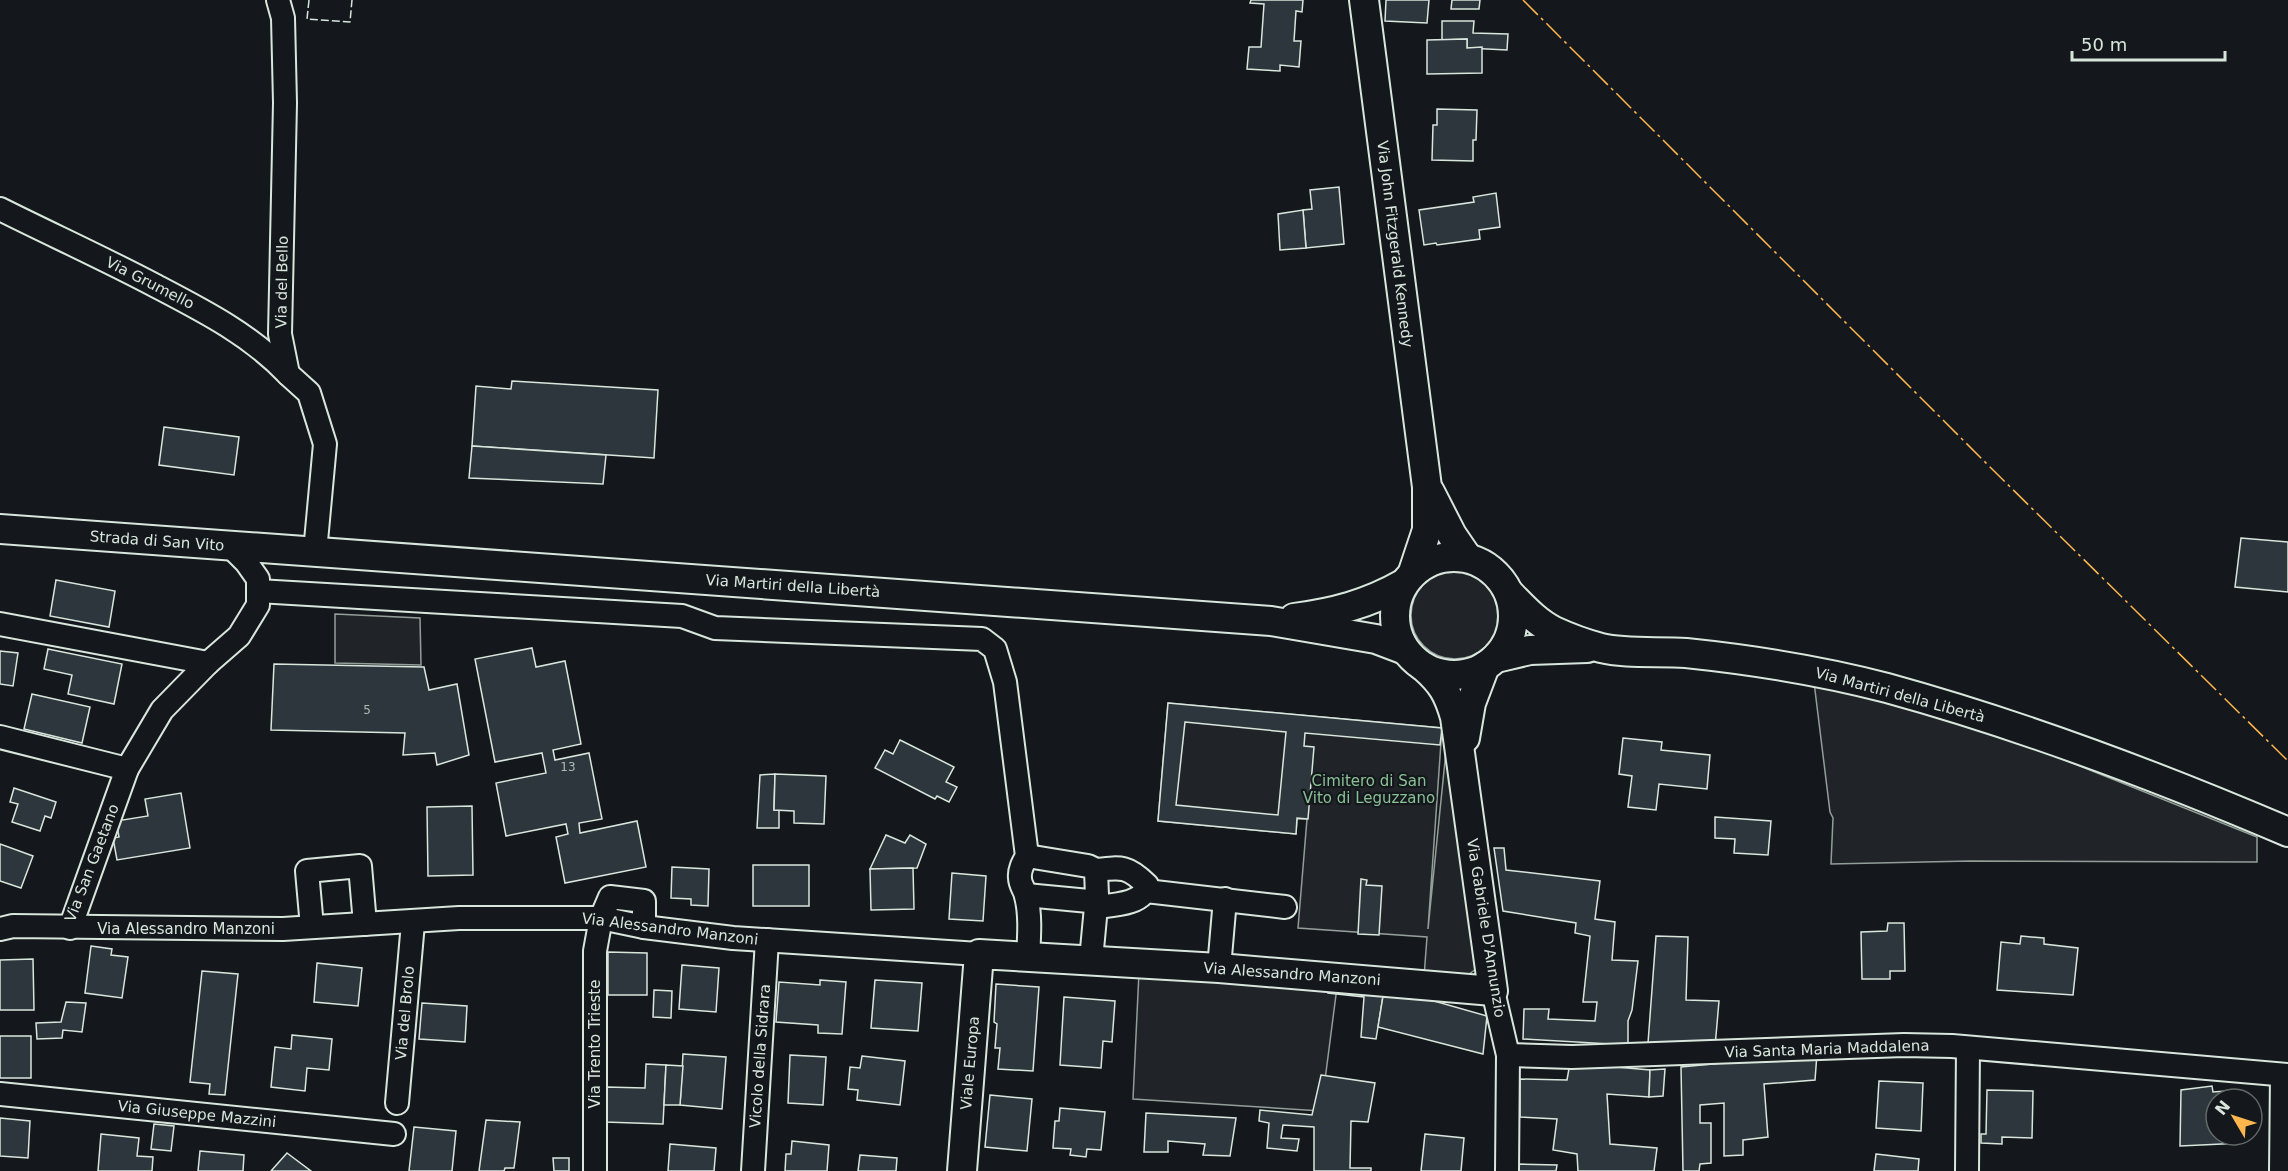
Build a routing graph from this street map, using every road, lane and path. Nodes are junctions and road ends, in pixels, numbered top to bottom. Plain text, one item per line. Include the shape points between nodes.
1 (278, 0) edge
2 (1364, 0) edge
3 (0, 209) edge
4 (288, 374) junction
5 (1427, 487) junction
6 (0, 529) edge
7 (231, 547) junction
8 (315, 552) junction
9 (1467, 557) junction
10 (1408, 578) junction
11 (258, 591) junction
12 (1509, 593) junction
13 (1271, 621) junction
14 (0, 624) edge
15 (1601, 648) junction
16 (1414, 659) junction
17 (1490, 662) junction
18 (208, 663) junction
19 (0, 736) edge
20 (1461, 758) junction
21 (127, 769) junction
22 (2288, 832) edge
23 (1027, 856) junction
24 (1096, 870) junction
25 (1146, 891) junction
26 (1026, 894) junction
27 (1225, 899) junction
28 (1096, 901) junction
29 (1285, 907) dead end
30 (601, 918) junction
31 (413, 922) junction
32 (365, 924) junction
33 (312, 927) junction
34 (70, 928) junction
35 (0, 929) edge
36 (767, 940) junction
37 (979, 954) junction
38 (1028, 957) junction
39 (1091, 960) junction
40 (1219, 968) junction
41 (1493, 991) junction
42 (1968, 1048) junction
43 (1508, 1055) junction
44 (2285, 1075) edge
45 (0, 1094) edge
46 (397, 1103) dead end
47 (394, 1134) dead end
48 (595, 1171) edge
49 (753, 1171) edge
50 (962, 1171) edge
51 (1506, 1171) edge
52 (1967, 1171) edge
53 (2281, 1171) edge

1 - 4 street, Via del Bello via 283,18 285,103 280,334
2 - 5 main road, Via John Fitzgerald Kennedy
3 - 4 street, Via Grumello via 224,322 269,354
4 - 8 street via 309,393 325,444
5 - 9 main road, Via John Fitzgerald Kennedy
5 - 10 main road, Via John Fitzgerald Kennedy via 1427,530
6 - 7 main road, Strada di San Vito
7 - 8 main road, Strada di San Vito
7 - 11 street via 258,579
8 - 13 main road, Via Martiri della Libertà
9 - 10 main road via 1438,558 1425,563
9 - 12 main road via 1485,564
10 - 13 main road, Via Martiri della Libertà via 1378,598 1330,614
10 - 16 main road via 1396,600 1394,617 1397,634
11 - 18 street, Via San Gaetano via 258,605 239,636
11 - 23 street via 682,616 715,628 982,639 995,649 1005,682
12 - 15 main road, Via Martiri della Libertà via 1554,631
12 - 17 main road via 1514,615 1512,631
13 - 16 main road, Via Martiri della Libertà via 1376,639
14 - 18 street
15 - 17 main road via 1530,650
15 - 22 main road, Via Martiri della Libertà via 1687,653 1814,671 1885,688 2078,747
16 - 17 main road via 1444,674 1465,674
16 - 20 main road, Via Gabriele D'Annunzio via 1440,681 1451,702
17 - 20 main road, Via Gabriele D'Annunzio via 1471,703
18 - 21 street, Via San Gaetano via 162,710
19 - 21 street
20 - 41 main road, Via Gabriele D'Annunzio
21 - 34 street, Via San Gaetano
23 - 24 street
23 - 26 street via 1020,877
24 - 25 street via 1122,867 1147,885
24 - 28 street
25 - 27 street
25 - 28 street via 1131,901
26 - 28 street
26 - 38 street
27 - 29 street
27 - 40 street
28 - 39 street
30 - 31 street, Via Alessandro Manzoni via 459,918
30 - 36 street, Via Alessandro Manzoni via 644,927
30 - 48 street, Via Trento Trieste via 595,951
31 - 32 street, Via Alessandro Manzoni
31 - 46 street, Via del Brolo
32 - 33 street, Via Alessandro Manzoni
32 - 33 street via 360,866 307,870
33 - 34 street, Via Alessandro Manzoni
34 - 35 street, Via San Gaetano
36 - 37 street, Via Alessandro Manzoni
36 - 49 street, Vicolo della Sidrara
37 - 38 main road, Via Alessandro Manzoni
37 - 50 main road, Viale Europa
38 - 39 main road, Via Alessandro Manzoni
39 - 40 main road, Via Alessandro Manzoni
40 - 41 main road, Via Alessandro Manzoni
41 - 43 street, Via Gabriele D'Annunzio
42 - 43 street, Via Santa Maria Maddalena via 1881,1045 1572,1057
42 - 44 street, Via Santa Maria Maddalena
42 - 52 street
43 - 51 street, Via Gabriele D'Annunzio
44 - 53 street
45 - 47 street, Via Giuseppe Mazzini

